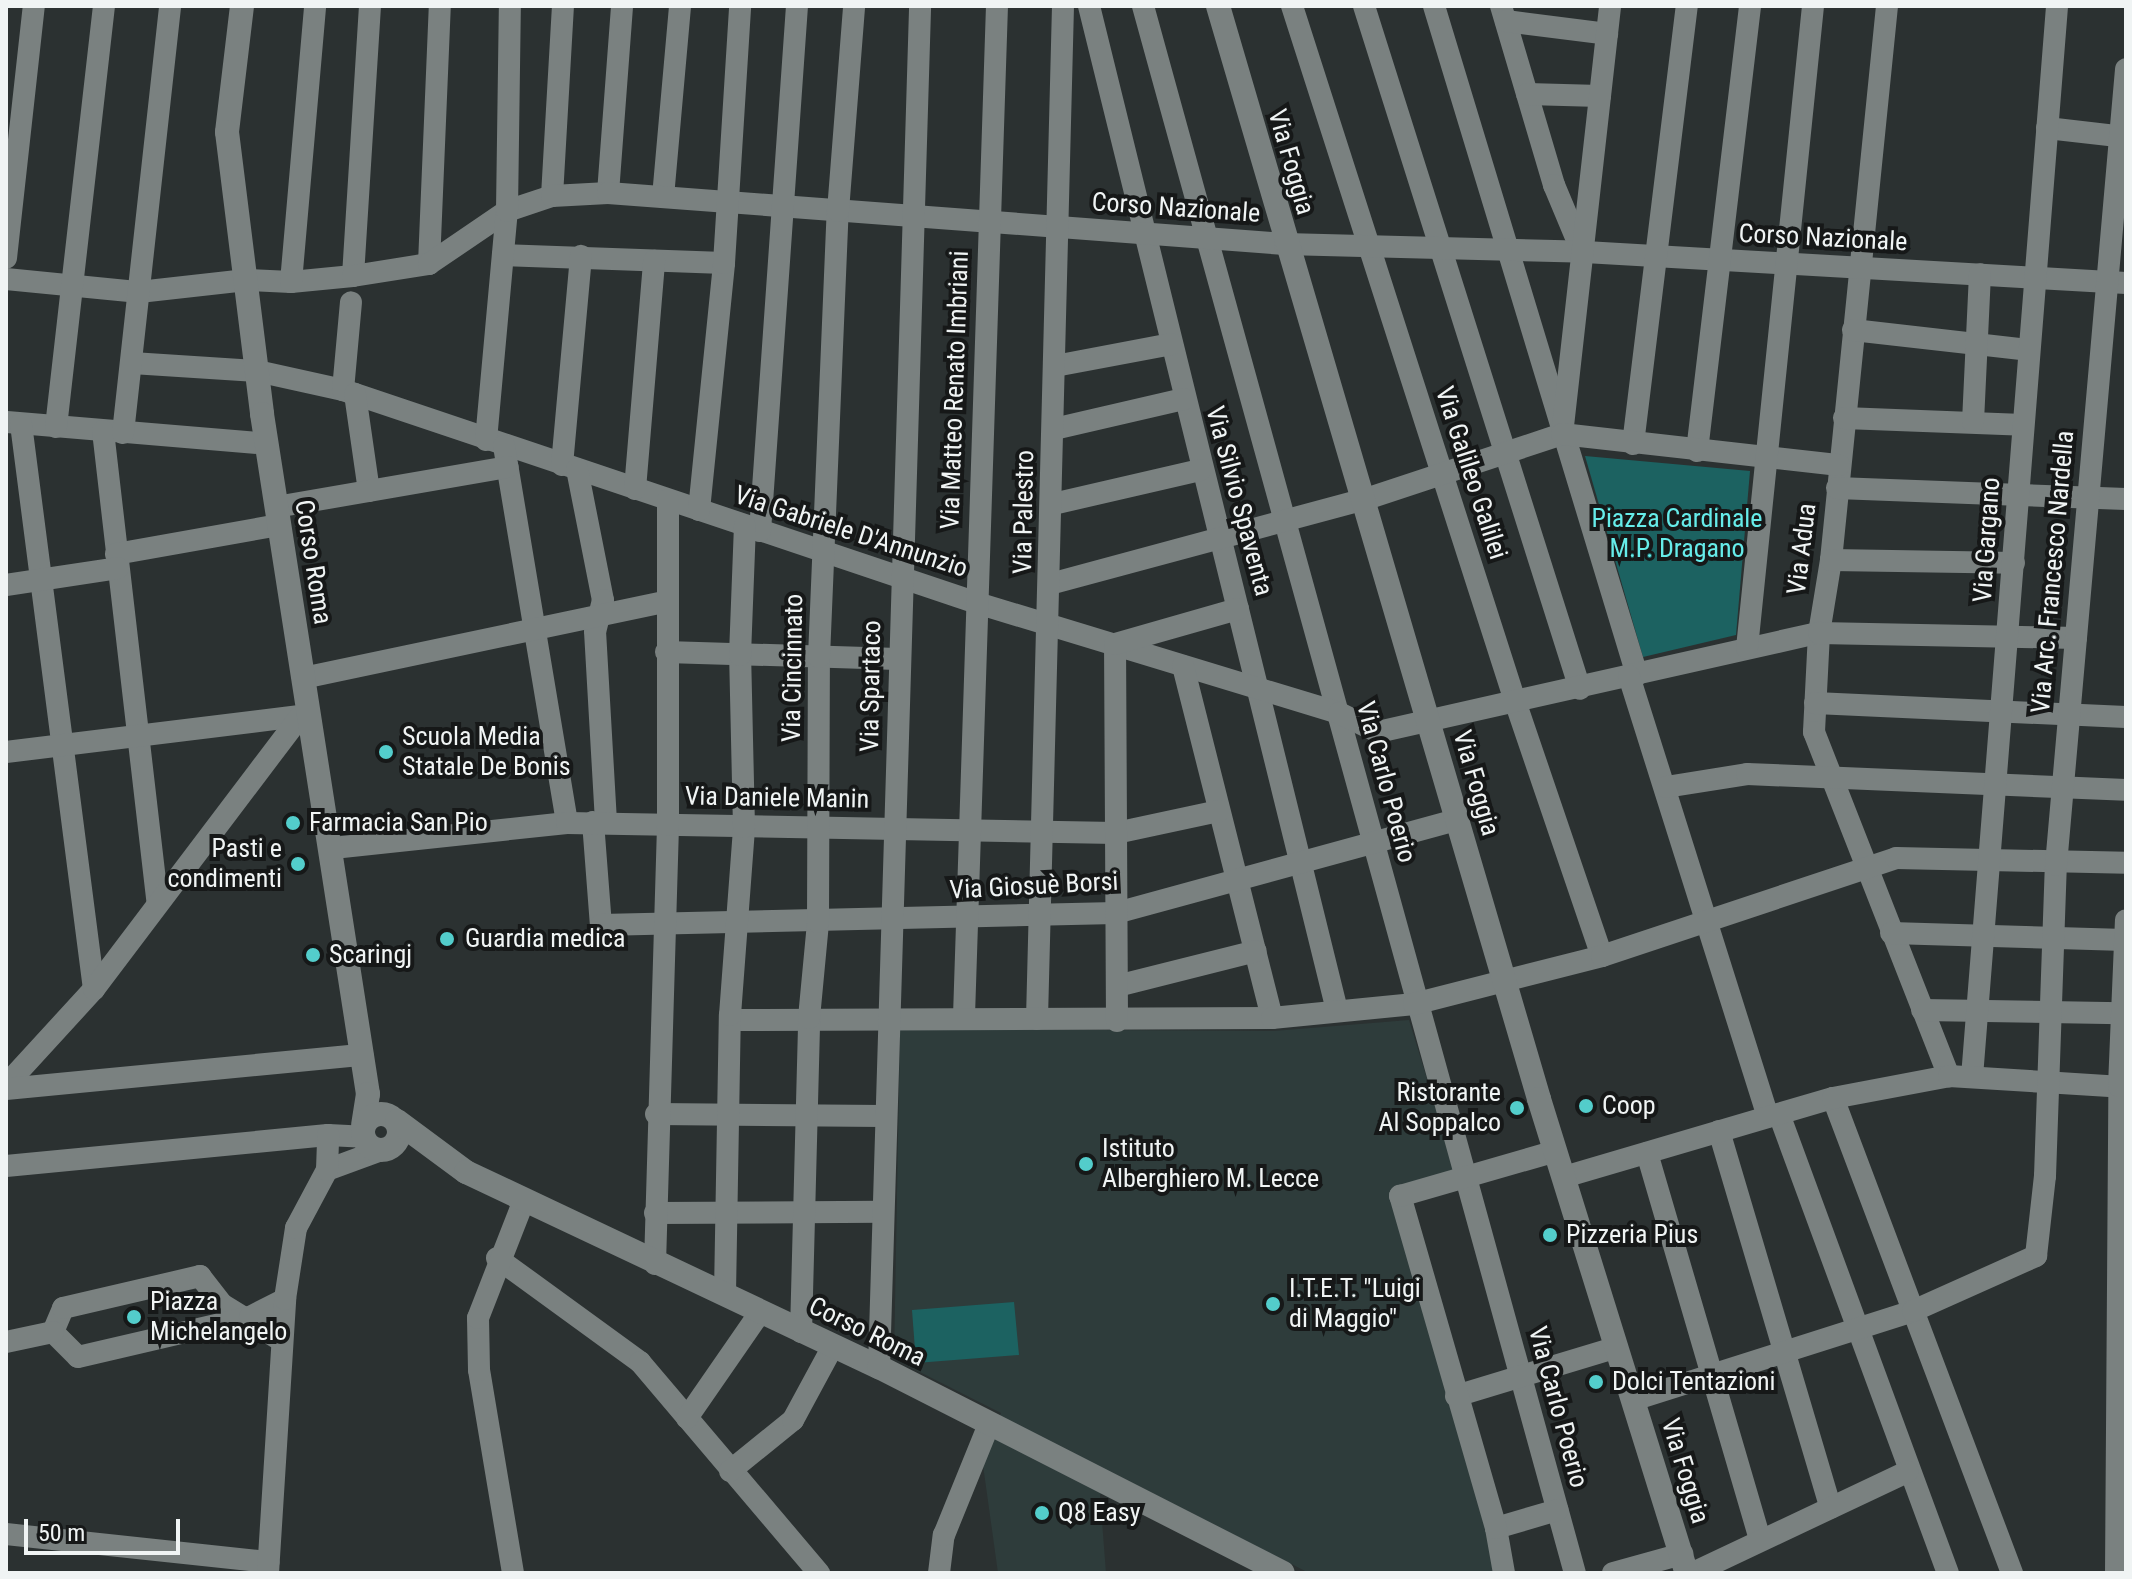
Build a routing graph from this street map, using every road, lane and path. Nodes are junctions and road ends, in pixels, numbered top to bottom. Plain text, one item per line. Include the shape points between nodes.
1 (34, 6) edge
2 (104, 6) edge
3 (170, 6) edge
4 (242, 6) edge
5 (315, 6) edge
6 (370, 6) edge
7 (440, 6) edge
8 (510, 6) edge
9 (563, 6) edge
10 (622, 6) edge
11 (680, 6) edge
12 (740, 6) edge
13 (797, 6) edge
14 (854, 6) edge
15 (920, 6) edge
16 (997, 6) edge
17 (1063, 6) edge
18 (1089, 6) edge
19 (1143, 6) edge
20 (1218, 6) edge
21 (1292, 6) edge
22 (1364, 6) edge
23 (1434, 6) edge
24 (1610, 6) edge
25 (1687, 6) edge
26 (1750, 6) edge
27 (1813, 6) edge
28 (1887, 6) edge
29 (2057, 6) edge
30 (1504, 13) edge
31 (1607, 34) junction
32 (2126, 69) edge
33 (1527, 94) junction
34 (1600, 96) junction
35 (2047, 128) junction
36 (2123, 137) edge
37 (608, 193) junction
38 (552, 196) junction
39 (663, 197) junction
40 (727, 202) junction
41 (782, 206) junction
42 (507, 211) junction
43 (838, 211) junction
44 (914, 216) junction
45 (987, 222) junction
46 (1059, 227) junction
47 (1142, 234) junction
48 (1207, 236) junction
49 (1285, 244) junction
50 (1439, 247) junction
51 (1369, 248) junction
52 (1506, 250) junction
53 (1583, 252) junction
54 (503, 255) junction
55 (581, 256) junction
56 (6, 258) edge
57 (1658, 258) junction
58 (1719, 259) junction
59 (654, 261) junction
60 (724, 263) junction
61 (1785, 263) junction
62 (429, 264) junction
63 (1861, 269) junction
64 (1980, 274) junction
65 (353, 276) junction
66 (2034, 277) junction
67 (6, 279) edge
68 (246, 280) junction
69 (291, 282) junction
70 (2115, 283) edge
71 (72, 285) junction
72 (139, 292) junction
73 (351, 302) dead end
74 (1853, 330) junction
75 (1171, 344) junction
76 (1976, 344) junction
77 (2028, 350) junction
78 (132, 363) junction
79 (1055, 366) junction
80 (257, 371) junction
81 (349, 392) junction
82 (1184, 399) junction
83 (1844, 418) junction
84 (1973, 422) junction
85 (13, 423) edge
86 (2023, 425) junction
87 (56, 427) junction
88 (1054, 429) junction
89 (113, 432) junction
90 (1562, 434) junction
91 (267, 444) junction
92 (1633, 444) junction
93 (499, 451) junction
94 (1697, 451) junction
95 (1505, 452) junction
96 (1766, 459) junction
97 (1839, 465) junction
98 (570, 467) junction
99 (1200, 470) junction
100 (1441, 473) junction
101 (1837, 488) junction
102 (635, 489) junction
103 (369, 491) junction
104 (2018, 494) junction
105 (2089, 496) junction
106 (1366, 499) junction
107 (2126, 499) edge
108 (668, 500) junction
109 (1053, 504) junction
110 (699, 510) junction
111 (278, 516) junction
112 (1283, 521) junction
113 (753, 528) junction
114 (1219, 539) junction
115 (825, 552) junction
116 (1831, 560) junction
117 (117, 561) junction
118 (2014, 563) junction
119 (901, 578) junction
120 (39, 580) junction
121 (1050, 584) junction
122 (6, 585) edge
123 (665, 602) junction
124 (977, 603) junction
125 (1238, 609) junction
126 (599, 614) junction
127 (1048, 625) junction
128 (535, 630) junction
129 (1819, 633) junction
130 (2009, 638) junction
131 (2076, 638) junction
132 (1115, 644) junction
133 (1747, 648) junction
134 (666, 652) junction
135 (740, 655) junction
136 (819, 657) junction
137 (898, 659) junction
138 (1183, 666) junction
139 (1633, 676) junction
140 (303, 678) junction
141 (1580, 689) junction
142 (1257, 690) junction
143 (1815, 703) junction
144 (1516, 704) junction
145 (1339, 713) junction
146 (2003, 714) junction
147 (2068, 715) junction
148 (304, 716) junction
149 (2126, 717) edge
150 (1429, 724) junction
151 (136, 740) junction
152 (60, 747) junction
153 (6, 752) edge
154 (1829, 776) junction
155 (1666, 787) junction
156 (1997, 787) junction
157 (2062, 789) junction
158 (2126, 790) edge
159 (1219, 811) junction
160 (1457, 820) junction
161 (600, 822) junction
162 (567, 823) junction
163 (668, 825) junction
164 (744, 827) junction
165 (820, 827) junction
166 (898, 827) junction
167 (970, 831) junction
168 (1116, 833) junction
169 (1041, 834) junction
170 (1373, 843) junction
171 (333, 848) junction
172 (1302, 861) junction
173 (1992, 862) junction
174 (2126, 863) edge
175 (2056, 865) junction
176 (1865, 866) junction
177 (1237, 881) junction
178 (158, 904) junction
179 (1116, 913) junction
180 (1040, 915) junction
181 (968, 917) junction
182 (741, 920) junction
183 (2126, 920) edge
184 (818, 922) junction
185 (889, 922) junction
186 (665, 924) junction
187 (1703, 924) junction
188 (1891, 933) junction
189 (1984, 933) junction
190 (2054, 938) junction
191 (2125, 940) edge
192 (1256, 951) junction
193 (1602, 956) junction
194 (1504, 979) junction
195 (1117, 986) junction
196 (94, 989) junction
197 (1414, 1004) junction
198 (1337, 1010) junction
199 (1922, 1010) junction
200 (1978, 1010) junction
201 (2052, 1012) junction
202 (2122, 1013) junction
203 (964, 1016) junction
204 (809, 1018) junction
205 (1272, 1018) junction
206 (887, 1019) junction
207 (1037, 1019) junction
208 (730, 1020) junction
209 (1117, 1021) junction
210 (362, 1055) junction
211 (1949, 1076) junction
212 (1972, 1077) junction
213 (2049, 1082) junction
214 (2122, 1086) edge
215 (6, 1087) edge
216 (1833, 1098) junction
217 (656, 1114) junction
218 (729, 1115) junction
219 (805, 1115) junction
220 (884, 1116) junction
221 (1773, 1116) junction
222 (1719, 1131) junction
223 (328, 1135) junction
224 (378, 1136) junction
225 (1556, 1151) junction
226 (1647, 1153) junction
227 (6, 1166) edge
228 (327, 1170) junction
229 (1564, 1177) junction
230 (1466, 1178) junction
231 (524, 1200) junction
232 (726, 1211) junction
233 (805, 1211) junction
234 (882, 1212) junction
235 (655, 1213) junction
236 (497, 1258) junction
237 (655, 1264) junction
238 (725, 1293) junction
239 (285, 1299) junction
240 (761, 1311) junction
241 (1913, 1311) junction
242 (250, 1317) junction
243 (1855, 1330) junction
244 (53, 1332) junction
245 (801, 1332) junction
246 (282, 1341) junction
247 (6, 1342) edge
248 (833, 1346) junction
249 (1617, 1347) junction
250 (1786, 1351) junction
251 (879, 1367) junction
252 (1714, 1374) junction
253 (1522, 1377) junction
254 (1456, 1396) junction
255 (1633, 1400) junction
256 (687, 1418) junction
257 (989, 1424) junction
258 (730, 1471) junction
259 (1907, 1472) junction
260 (2121, 1484) edge
261 (1831, 1508) junction
262 (1557, 1510) junction
263 (1496, 1528) junction
264 (6, 1534) edge
265 (1760, 1539) junction
266 (268, 1567) edge
267 (1687, 1567) edge
268 (513, 1573) edge
269 (819, 1573) edge
270 (939, 1573) edge
271 (1283, 1573) edge
272 (1504, 1573) edge
273 (1575, 1573) edge
274 (1613, 1573) edge
275 (1948, 1573) edge
276 (2012, 1573) edge
277 (2116, 1573) edge

1 - 56 street
2 - 71 street
3 - 72 street
4 - 68 main road, Corso Roma via 227,132
5 - 69 street
6 - 65 street
7 - 62 street
8 - 42 street
9 - 38 street
10 - 37 street
11 - 39 street
12 - 40 street
13 - 41 street
14 - 43 street, Via Cincinnato
15 - 44 street, Via Spartaco
16 - 45 street, Via Matteo Renato Imbriani
17 - 46 street, Via Palestro
18 - 47 street, Via Silvio Spaventa
19 - 48 street, Via Carlo Poerio
20 - 49 main road, Via Foggia
21 - 51 street, Via Galileo Galilei
22 - 50 street
23 - 52 street
24 - 31 street
25 - 57 street
26 - 58 street
27 - 61 street
28 - 63 street, Via Adua
29 - 35 street, Via Gargano
30 - 31 street
30 - 33 street
31 - 34 street
32 - 36 street, Via Arc. Francesco Nardella
33 - 34 street
33 - 53 street via 1554,185
34 - 53 street
35 - 36 street
35 - 66 street, Via Gargano
36 - 70 street, Via Arc. Francesco Nardella
37 - 38 street, Corso Nazionale
37 - 39 street, Corso Nazionale
38 - 42 street, Corso Nazionale
39 - 40 street, Corso Nazionale
40 - 41 street, Corso Nazionale
40 - 60 street
41 - 43 street, Corso Nazionale
41 - 113 street
42 - 54 street
42 - 62 street, Corso Nazionale
43 - 44 street, Corso Nazionale
43 - 115 street, Via Cincinnato
44 - 45 street, Corso Nazionale
44 - 119 street, Via Spartaco
45 - 46 street, Corso Nazionale
45 - 124 street, Via Matteo Renato Imbriani
46 - 47 street, Corso Nazionale
46 - 79 street, Via Palestro
47 - 48 street, Corso Nazionale
47 - 75 street, Via Silvio Spaventa
48 - 49 street, Corso Nazionale
48 - 112 street, Via Carlo Poerio
49 - 51 street, Corso Nazionale
49 - 106 main road, Via Foggia
50 - 51 street, Corso Nazionale
50 - 52 street, Corso Nazionale
50 - 95 street
51 - 100 street, Via Galileo Galilei
52 - 53 street, Corso Nazionale
52 - 90 street
53 - 57 street, Corso Nazionale
53 - 90 street
54 - 55 street
54 - 93 street
55 - 59 street
55 - 98 street
57 - 58 street, Corso Nazionale
57 - 92 street
58 - 61 street, Corso Nazionale
58 - 94 street
59 - 60 street
59 - 102 street
60 - 110 street
61 - 63 street, Corso Nazionale
61 - 96 street
62 - 65 street, Corso Nazionale
63 - 64 street, Corso Nazionale
63 - 74 street, Via Adua
64 - 66 street, Corso Nazionale
64 - 76 street
65 - 69 street, Corso Nazionale
66 - 70 street, Corso Nazionale
66 - 77 street, Via Gargano
67 - 71 street
68 - 69 street
68 - 72 street
68 - 80 main road, Corso Roma
70 - 105 street, Via Arc. Francesco Nardella
71 - 72 street
71 - 87 street
72 - 78 street
73 - 81 street
74 - 76 street
74 - 83 street, Via Adua
75 - 79 street
75 - 82 street, Via Silvio Spaventa
76 - 77 street
76 - 84 street
77 - 86 street, Via Gargano
78 - 80 street, Via Gabriele D'Annunzio
78 - 89 street
79 - 88 street, Via Palestro
80 - 81 street, Via Gabriele D'Annunzio
80 - 91 main road, Corso Roma
81 - 93 street, Via Gabriele D'Annunzio
81 - 103 street
82 - 88 street
82 - 99 street, Via Silvio Spaventa
83 - 84 street
83 - 97 street, Via Adua
84 - 86 street
85 - 87 street
85 - 120 street
86 - 104 street, Via Gargano
87 - 89 street
88 - 109 street, Via Palestro
89 - 91 street
89 - 117 street
90 - 92 street
90 - 95 street
90 - 139 street
91 - 111 main road, Corso Roma
92 - 94 street
93 - 98 street, Via Gabriele D'Annunzio
93 - 103 street
93 - 128 street
94 - 96 street
95 - 100 street
95 - 141 street
96 - 97 street
96 - 133 street
97 - 101 street, Via Adua
98 - 102 street, Via Gabriele D'Annunzio
98 - 126 street via 603,600
99 - 109 street
99 - 114 street, Via Silvio Spaventa
100 - 106 street
100 - 144 street, Via Galileo Galilei
101 - 104 street
101 - 116 street, Via Adua
102 - 108 street, Via Gabriele D'Annunzio
103 - 111 street
104 - 105 street
104 - 118 street, Via Gargano
105 - 107 street
105 - 131 street, Via Arc. Francesco Nardella
106 - 112 street
106 - 150 main road, Via Foggia
108 - 110 street, Via Gabriele D'Annunzio
108 - 123 street
109 - 121 street, Via Palestro
110 - 113 street, Via Gabriele D'Annunzio
111 - 117 street
111 - 140 main road, Corso Roma
112 - 114 street
112 - 145 street, Via Carlo Poerio
113 - 115 street, Via Gabriele D'Annunzio
113 - 135 street
114 - 121 street
114 - 125 street, Via Silvio Spaventa
115 - 119 street, Via Gabriele D'Annunzio
115 - 136 street, Via Cincinnato
116 - 118 street
116 - 129 street, Via Adua
117 - 120 street
117 - 151 street
118 - 130 street, Via Gargano
119 - 124 street, Via Gabriele D'Annunzio
119 - 137 street, Via Spartaco
120 - 122 street
120 - 152 street
121 - 127 street, Via Palestro
123 - 126 street
123 - 134 street
124 - 127 street, Via Gabriele D'Annunzio
124 - 167 street, Via Matteo Renato Imbriani
125 - 132 street
125 - 142 street, Via Silvio Spaventa
126 - 128 street
126 - 161 street via 595,631
127 - 132 street, Via Gabriele D'Annunzio
127 - 169 street, Via Palestro
128 - 140 street
128 - 162 street
129 - 130 street, Via Gabriele D'Annunzio
129 - 133 street, Via Gabriele D'Annunzio
129 - 143 street, Via Adua
130 - 131 street, Via Gabriele D'Annunzio
130 - 146 street, Via Gargano
131 - 147 street, Via Arc. Francesco Nardella
132 - 138 street, Via Gabriele D'Annunzio
132 - 168 street
133 - 139 street, Via Gabriele D'Annunzio
134 - 135 street
134 - 163 street
135 - 136 street
135 - 164 street
136 - 137 street
136 - 165 street, Via Cincinnato
137 - 166 street, Via Spartaco
138 - 142 street, Via Gabriele D'Annunzio
138 - 159 street
139 - 141 street, Via Gabriele D'Annunzio
139 - 155 street
140 - 148 main road, Corso Roma
141 - 144 street, Via Gabriele D'Annunzio
142 - 145 street, Via Gabriele D'Annunzio
142 - 172 street, Via Silvio Spaventa
143 - 146 street
143 - 154 street, Via Adua via 1814,732
144 - 150 street, Via Gabriele D'Annunzio
144 - 193 street, Via Galileo Galilei
145 - 150 street, Via Gabriele D'Annunzio via 1378,732
145 - 170 street, Via Carlo Poerio
146 - 147 street
146 - 156 street, Via Gargano
147 - 149 street
147 - 157 street, Via Arc. Francesco Nardella
148 - 151 street
148 - 171 main road, Corso Roma
148 - 178 street
150 - 160 main road, Via Foggia
151 - 152 street
151 - 178 street
152 - 153 street
152 - 196 street
154 - 155 street via 1747,774
154 - 156 street
154 - 176 street, Via Adua
155 - 187 street
156 - 157 street
156 - 173 street, Via Gargano
157 - 158 street
157 - 175 street, Via Arc. Francesco Nardella
159 - 168 street, Via Daniele Manin
159 - 177 street
160 - 170 street, Via Giosuè Borsi
160 - 194 main road, Via Foggia
161 - 162 street, Via Daniele Manin
161 - 163 street, Via Daniele Manin
161 - 186 street, Via Giosuè Borsi via 601,925
162 - 171 street, Via Daniele Manin
163 - 164 street, Via Daniele Manin
163 - 186 street
164 - 165 street, Via Daniele Manin
164 - 182 street
165 - 166 street, Via Daniele Manin
165 - 184 street, Via Cincinnato
166 - 167 street, Via Daniele Manin
166 - 185 street, Via Spartaco
167 - 169 street, Via Daniele Manin
167 - 181 street, Via Matteo Renato Imbriani
168 - 169 street, Via Daniele Manin
168 - 179 street
169 - 180 street, Via Palestro
170 - 172 street, Via Giosuè Borsi
170 - 197 street, Via Carlo Poerio
171 - 210 main road, Corso Roma
172 - 177 street, Via Giosuè Borsi
172 - 198 street, Via Silvio Spaventa
173 - 175 street
173 - 176 street via 1896,858
173 - 189 street, Via Gargano
174 - 175 street
175 - 190 street, Via Arc. Francesco Nardella
176 - 187 street
176 - 188 street, Via Adua
177 - 179 street, Via Giosuè Borsi
177 - 192 street
178 - 196 street
179 - 180 street, Via Giosuè Borsi
179 - 195 street
180 - 181 street, Via Giosuè Borsi
180 - 207 street, Via Palestro
181 - 185 street, Via Giosuè Borsi
181 - 203 street, Via Matteo Renato Imbriani
182 - 184 street, Via Giosuè Borsi
182 - 186 street, Via Giosuè Borsi
182 - 208 street
183 - 191 street
184 - 185 street, Via Giosuè Borsi
184 - 204 street, Via Cincinnato
185 - 206 street, Via Spartaco
186 - 217 street
187 - 193 street
187 - 221 street
188 - 189 street
188 - 199 street, Via Adua
189 - 190 street
189 - 200 street, Via Gargano
190 - 191 street
190 - 201 street, Via Arc. Francesco Nardella
191 - 202 street
192 - 195 street
192 - 205 street
193 - 194 street
194 - 197 street
194 - 225 main road, Via Foggia
195 - 209 street
196 - 215 street
197 - 198 street
197 - 230 street, Via Carlo Poerio
198 - 205 street
199 - 200 street
199 - 211 street, Via Adua
200 - 201 street
200 - 212 street, Via Gargano
201 - 202 street
201 - 213 street, Via Arc. Francesco Nardella
202 - 214 street
203 - 206 street
203 - 207 street
204 - 206 street
204 - 208 street
204 - 219 street, Via Cincinnato
205 - 209 street
206 - 220 street, Via Spartaco
207 - 209 street
208 - 218 street
210 - 215 street
210 - 224 main road, Corso Roma
211 - 212 street
211 - 216 street
212 - 213 street
213 - 214 street
213 - 241 street, Via Arc. Francesco Nardella via 2036,1256
214 - 260 street
216 - 221 street
216 - 241 street
217 - 218 street
217 - 235 street
218 - 219 street
218 - 232 street
219 - 220 street
219 - 233 street, Via Cincinnato
220 - 234 street, Via Spartaco
221 - 222 street
221 - 243 street
222 - 226 street
222 - 250 street
223 - 224 street
223 - 227 street
223 - 228 street
224 - 228 street
224 - 231 main road, Corso Roma via 426,1145
225 - 229 main road, Via Foggia
225 - 230 street
226 - 229 street
226 - 252 street
228 - 239 street via 296,1228
229 - 249 main road, Via Foggia
230 - 253 street, Via Carlo Poerio
230 - 254 street via 1400,1196
231 - 236 street
231 - 237 main road, Corso Roma
232 - 233 street
232 - 235 street
232 - 238 street
233 - 234 street
233 - 245 street, Via Cincinnato
234 - 251 street, Via Spartaco
235 - 237 street
236 - 256 street via 640,1362
236 - 268 street via 478,1318 479,1370
237 - 238 main road, Corso Roma
238 - 240 main road, Corso Roma
239 - 242 street
239 - 246 street
240 - 245 main road, Corso Roma
240 - 256 street
241 - 243 street
241 - 276 street
242 - 244 street via 78,1357
242 - 244 street via 223,1305 200,1276 63,1308
242 - 246 street
243 - 250 street
243 - 259 street
244 - 247 street
245 - 248 main road, Corso Roma
246 - 266 street
248 - 251 main road, Corso Roma
248 - 258 street via 793,1420
249 - 253 street
249 - 255 main road, Via Foggia
250 - 252 street
250 - 261 street
251 - 257 main road, Corso Roma
252 - 255 street
252 - 265 street
253 - 254 street
253 - 262 street, Via Carlo Poerio
254 - 263 street
255 - 267 main road, Via Foggia
256 - 258 street
257 - 270 street via 944,1535
257 - 271 main road, Corso Roma
258 - 269 street
259 - 261 street
259 - 275 street
260 - 277 street
261 - 265 street
262 - 263 street
262 - 273 street, Via Carlo Poerio
263 - 272 street
264 - 266 street
265 - 267 street
267 - 274 street

